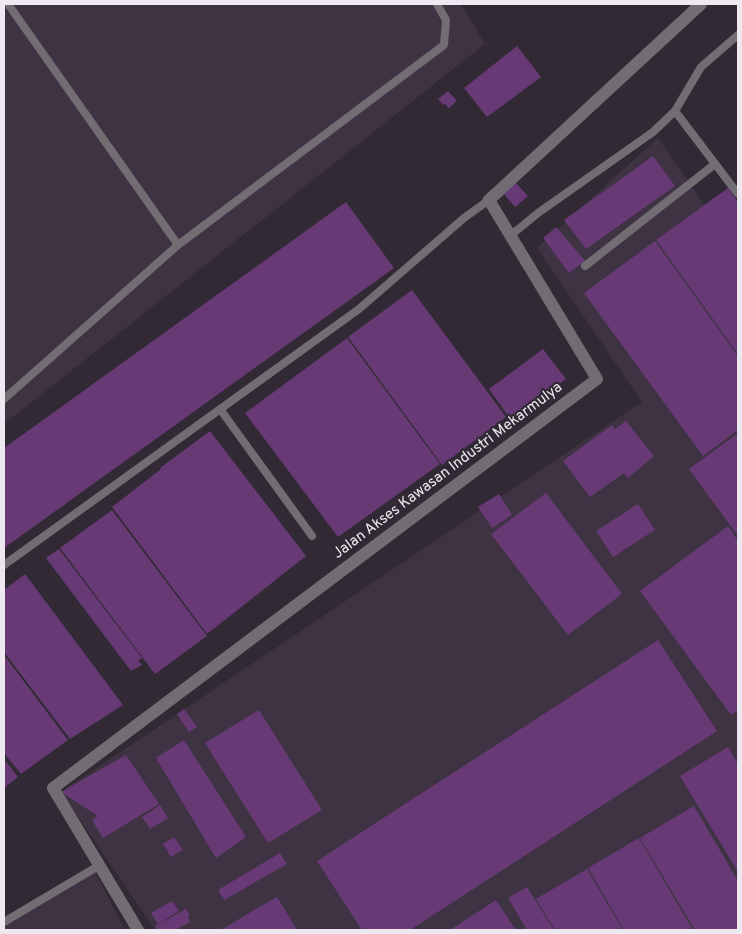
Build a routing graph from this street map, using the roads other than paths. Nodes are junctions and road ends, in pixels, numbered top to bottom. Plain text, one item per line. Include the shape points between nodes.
1 (8, 4) edge
2 (437, 4) edge
3 (701, 4) edge
4 (738, 35) edge
5 (675, 111) junction
6 (715, 164) junction
7 (738, 194) edge
8 (489, 200) junction
9 (510, 236) junction
10 (178, 245) junction
11 (585, 266) dead end
12 (4, 398) edge
13 (220, 409) junction
14 (312, 536) dead end
15 (4, 565) edge
16 (100, 865) junction
17 (4, 922) edge
18 (138, 930) edge

1 - 10 lane
2 - 10 lane via 446,20 444,45
3 - 8 street
4 - 5 lane via 702,67
5 - 6 lane
5 - 9 lane via 653,132
6 - 7 lane
6 - 11 lane
8 - 9 street, Jalan Akses Kawasan Industri Mekarmulya
8 - 13 lane via 359,309
9 - 16 street, Jalan Akses Kawasan Industri Mekarmulya via 597,379 53,788
10 - 12 lane
13 - 14 lane
13 - 15 lane
16 - 17 lane
16 - 18 street, Jalan Akses Kawasan Industri Mekarmulya

